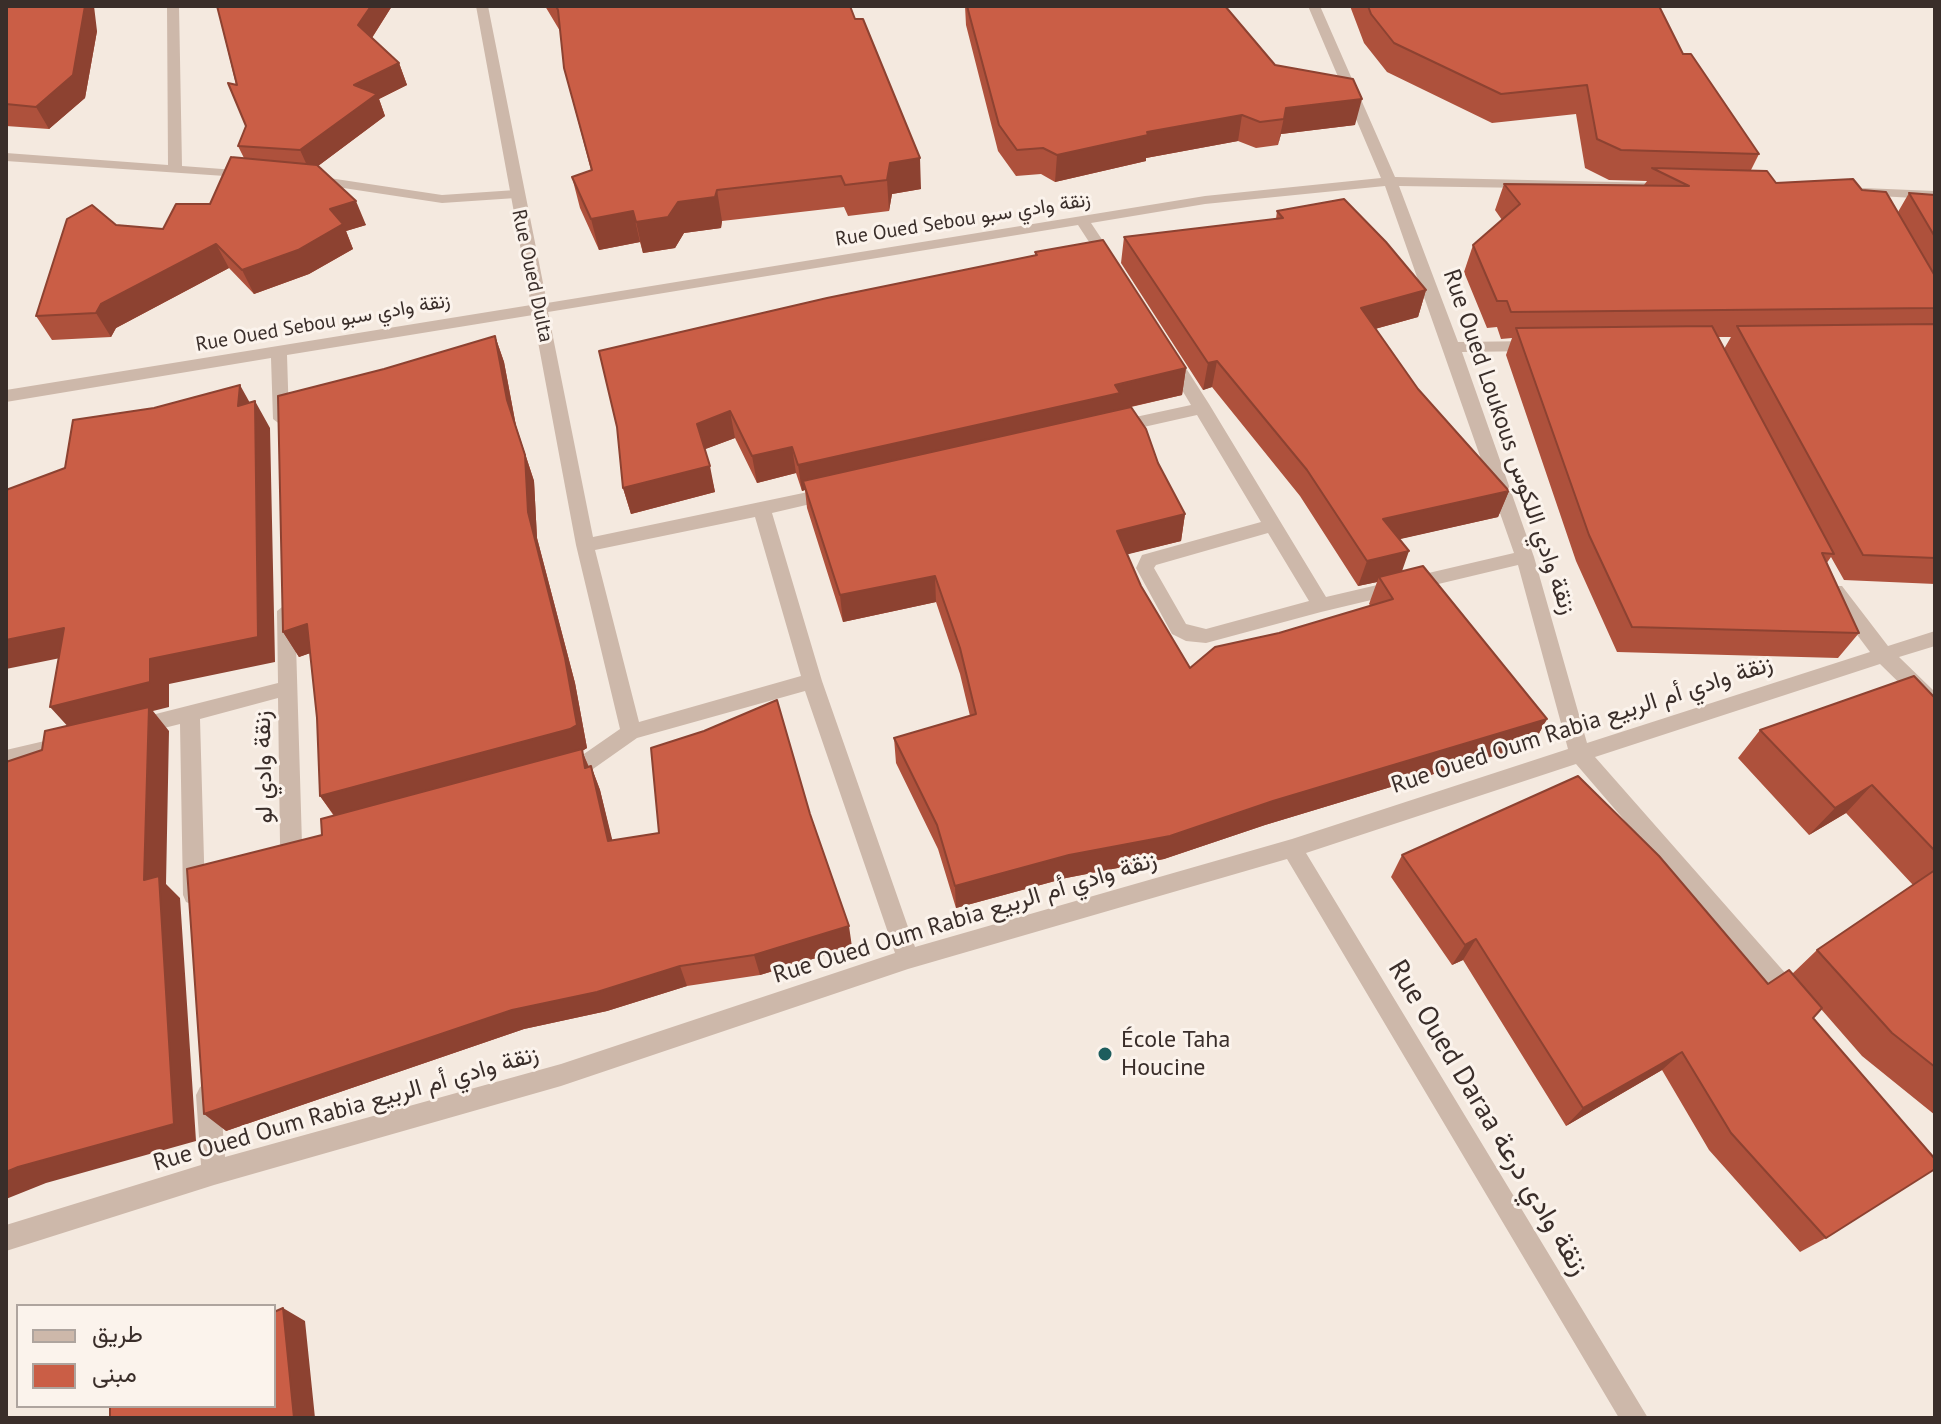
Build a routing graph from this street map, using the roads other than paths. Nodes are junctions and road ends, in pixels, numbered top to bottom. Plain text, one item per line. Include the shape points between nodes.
1 (173, 6) edge
2 (482, 6) edge
3 (1314, 6) edge
4 (6, 157) edge
5 (175, 170) junction
6 (263, 176) edge
7 (292, 178) edge
8 (1390, 181) junction
9 (1674, 187) edge
10 (516, 194) junction
11 (1935, 195) edge
12 (1863, 197) edge
13 (1083, 222) junction
14 (1117, 275) edge
15 (539, 307) junction
16 (1160, 341) edge
17 (1547, 345) edge
18 (1452, 347) junction
19 (279, 351) junction
20 (6, 396) edge
21 (1203, 408) junction
22 (1097, 432) edge
23 (282, 443) edge
24 (853, 488) edge
25 (762, 509) junction
26 (1272, 525) junction
27 (585, 545) junction
28 (1525, 557) junction
29 (1824, 572) edge
30 (286, 596) edge
31 (1321, 605) junction
32 (1935, 638) edge
33 (1882, 653) junction
34 (812, 681) junction
35 (288, 688) junction
36 (1935, 705) edge
37 (190, 714) junction
38 (113, 732) edge
39 (631, 732) junction
40 (83, 740) edge
41 (1580, 754) junction
42 (6, 758) edge
43 (547, 772) edge
44 (292, 844) edge
45 (1292, 848) junction
46 (220, 862) edge
47 (192, 868) junction
48 (195, 914) edge
49 (908, 959) junction
50 (1810, 1018) edge
51 (207, 1082) edge
52 (214, 1173) junction
53 (6, 1238) edge
54 (1634, 1418) edge

1 - 5 street
2 - 10 street, Rue Oued Dulta
3 - 8 street, Rue Oued Loukous زنقة وادي اللكوس
4 - 5 street
5 - 6 street
7 - 10 street via 442,199
8 - 9 street, Rue Oued Sebou زنقة وادي سبو
8 - 13 street, Rue Oued Sebou زنقة وادي سبو via 1205,200
8 - 18 street, Rue Oued Loukous زنقة وادي اللكوس
10 - 15 street, Rue Oued Dulta
11 - 12 street
13 - 14 street
13 - 15 street, Rue Oued Sebou زنقة وادي سبو
15 - 19 street, Rue Oued Sebou زنقة وادي سبو
15 - 27 street, Rue Oued Dulta
16 - 21 street
17 - 18 street
18 - 28 street, Rue Oued Loukous زنقة وادي اللكوس
19 - 20 street, Rue Oued Sebou زنقة وادي سبو
19 - 23 street
21 - 22 street
21 - 26 street
24 - 25 street
25 - 27 street
25 - 34 street
26 - 31 street
26 - 31 street via 1157,556 1145,568 1186,634 1206,636
27 - 39 street, Rue Oued Dulta
28 - 31 street
28 - 41 street, Rue Oued Loukous زنقة وادي اللكوس
29 - 33 street via 1848,613
30 - 35 street, زنقة وادي لو
32 - 33 street, Rue Oued Oum Rabia زنقة وادي أم الربيع
33 - 36 street
33 - 41 street, Rue Oued Oum Rabia زنقة وادي أم الربيع
34 - 39 street
34 - 49 street
35 - 37 street
35 - 44 street, زنقة وادي لو
37 - 38 street
37 - 47 street
39 - 43 street via 586,763
40 - 42 street
41 - 45 street, Rue Oued Oum Rabia زنقة وادي أم الربيع
41 - 50 street, Rue Oued Loukous زنقة وادي اللكوس
45 - 49 street, Rue Oued Oum Rabia زنقة وادي أم الربيع
45 - 54 street, Rue Oued Daraa زنقة وادي درعة
46 - 47 street
47 - 48 street
49 - 52 street, Rue Oued Oum Rabia زنقة وادي أم الربيع via 561,1075
51 - 52 street
52 - 53 street, Rue Oued Oum Rabia زنقة وادي أم الربيع

